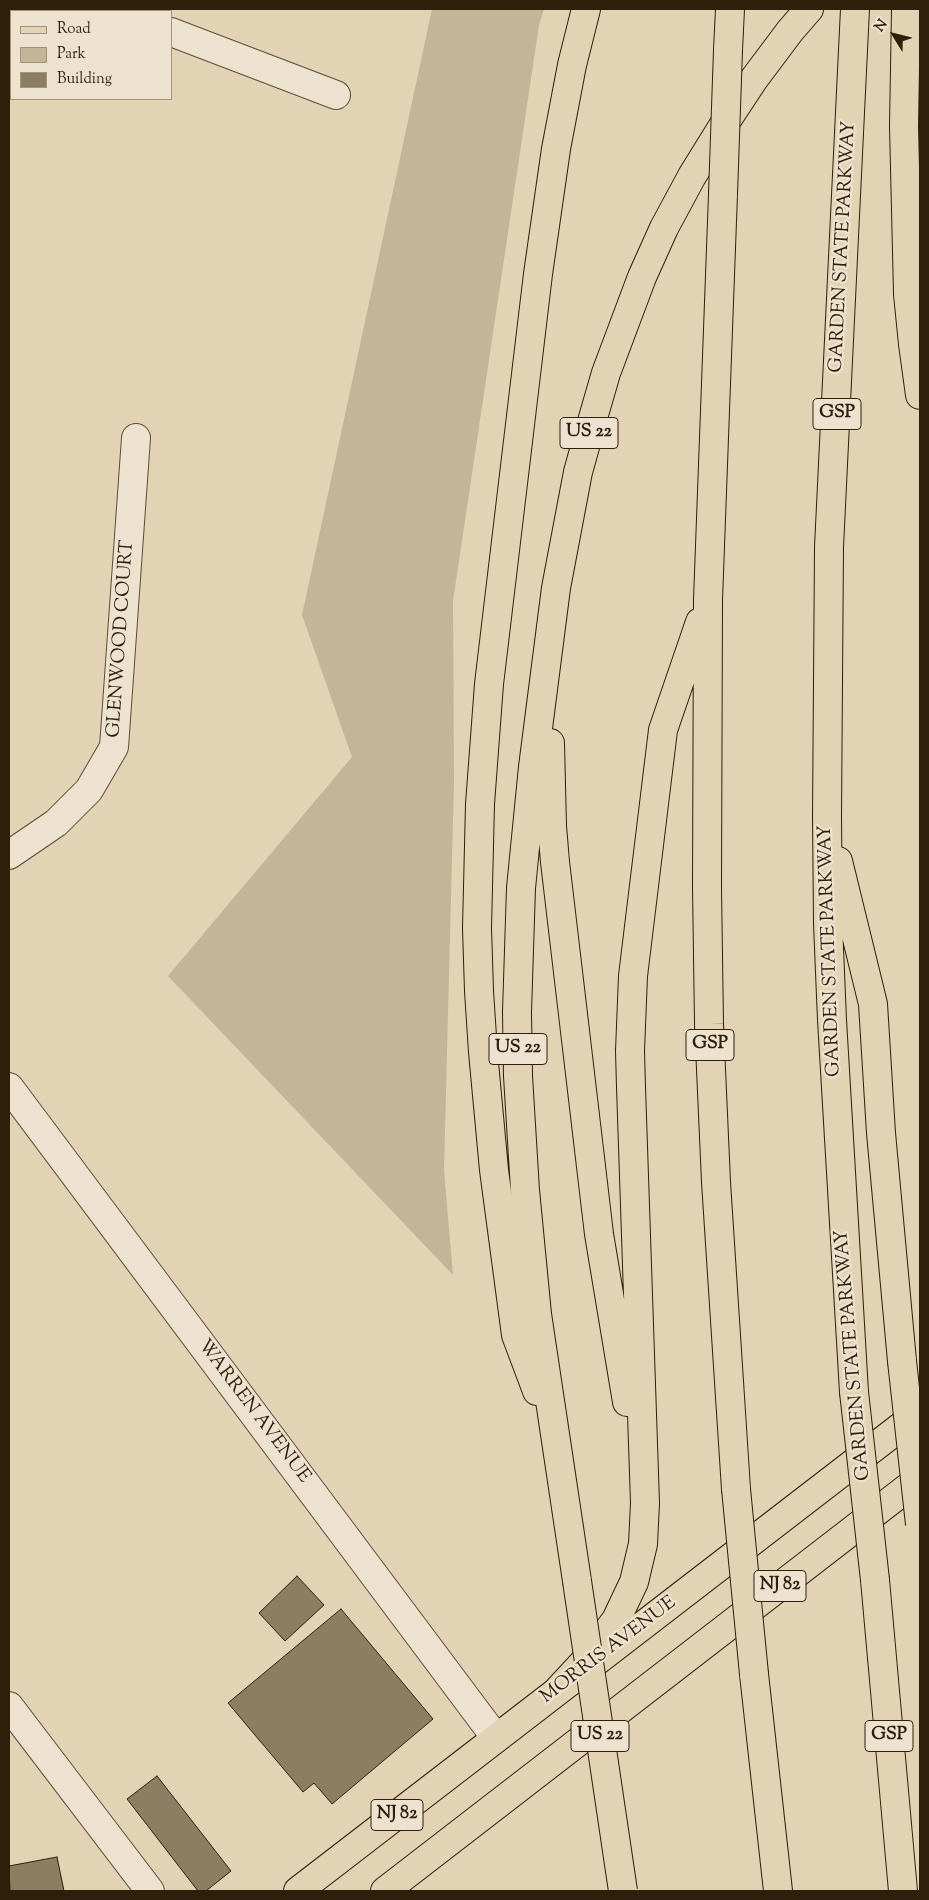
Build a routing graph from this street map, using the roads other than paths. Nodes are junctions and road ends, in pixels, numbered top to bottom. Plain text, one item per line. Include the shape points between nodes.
1 (586, 9) edge
2 (730, 9) edge
3 (810, 9) edge
4 (906, 9) edge
5 (855, 11) edge
6 (172, 32) edge
7 (336, 95) dead end
8 (920, 396) edge
9 (136, 438) dead end
10 (708, 600) junction
11 (548, 646) junction
12 (827, 816) junction
13 (9, 855) edge
14 (9, 1087) edge
15 (920, 1412) edge
16 (558, 1452) junction
17 (920, 1478) edge
18 (645, 1503) junction
19 (920, 1524) edge
20 (559, 1689) junction
21 (9, 1706) edge
22 (496, 1738) junction
23 (150, 1891) edge
24 (298, 1891) edge
25 (385, 1891) edge
26 (623, 1891) edge
27 (778, 1891) edge
28 (904, 1891) edge

1 - 16 main road via 556,149 529,344 489,684 478,861 483,1052 508,1279 516,1334
2 - 10 main road, GSP, bridge
3 - 11 main road, US 22 via 754,79 692,176 638,285 606,373 578,472
4 - 8 main road via 904,126 908,294
5 - 12 main road, GARDEN STATE PARKWAY / GSP via 829,547
6 - 7 street
9 - 13 street, GLENWOOD COURT via 114,747 88,790 56,823
10 - 18 main road via 663,730 633,976 630,1051
10 - 27 main road, GSP, bridge via 709,1024 716,1182 736,1489
11 - 16 main road, US 22 via 523,862 517,1012 518,1076 532,1266
11 - 18 main road via 555,862 604,1271
12 - 19 main road, bridge via 873,1004 881,1132
12 - 28 main road, GARDEN STATE PARKWAY / GSP, bridge via 832,1020 854,1392
14 - 22 street, WARREN AVENUE
15 - 20 main road, MORRIS AVENUE / NJ 82
16 - 26 main road, US 22, bridge
17 - 25 main road, NJ 82
18 - 20 main road via 643,1544 626,1601 602,1640
20 - 22 main road, MORRIS AVENUE / NJ 82
21 - 23 street
22 - 24 main road, MORRIS AVENUE / NJ 82

